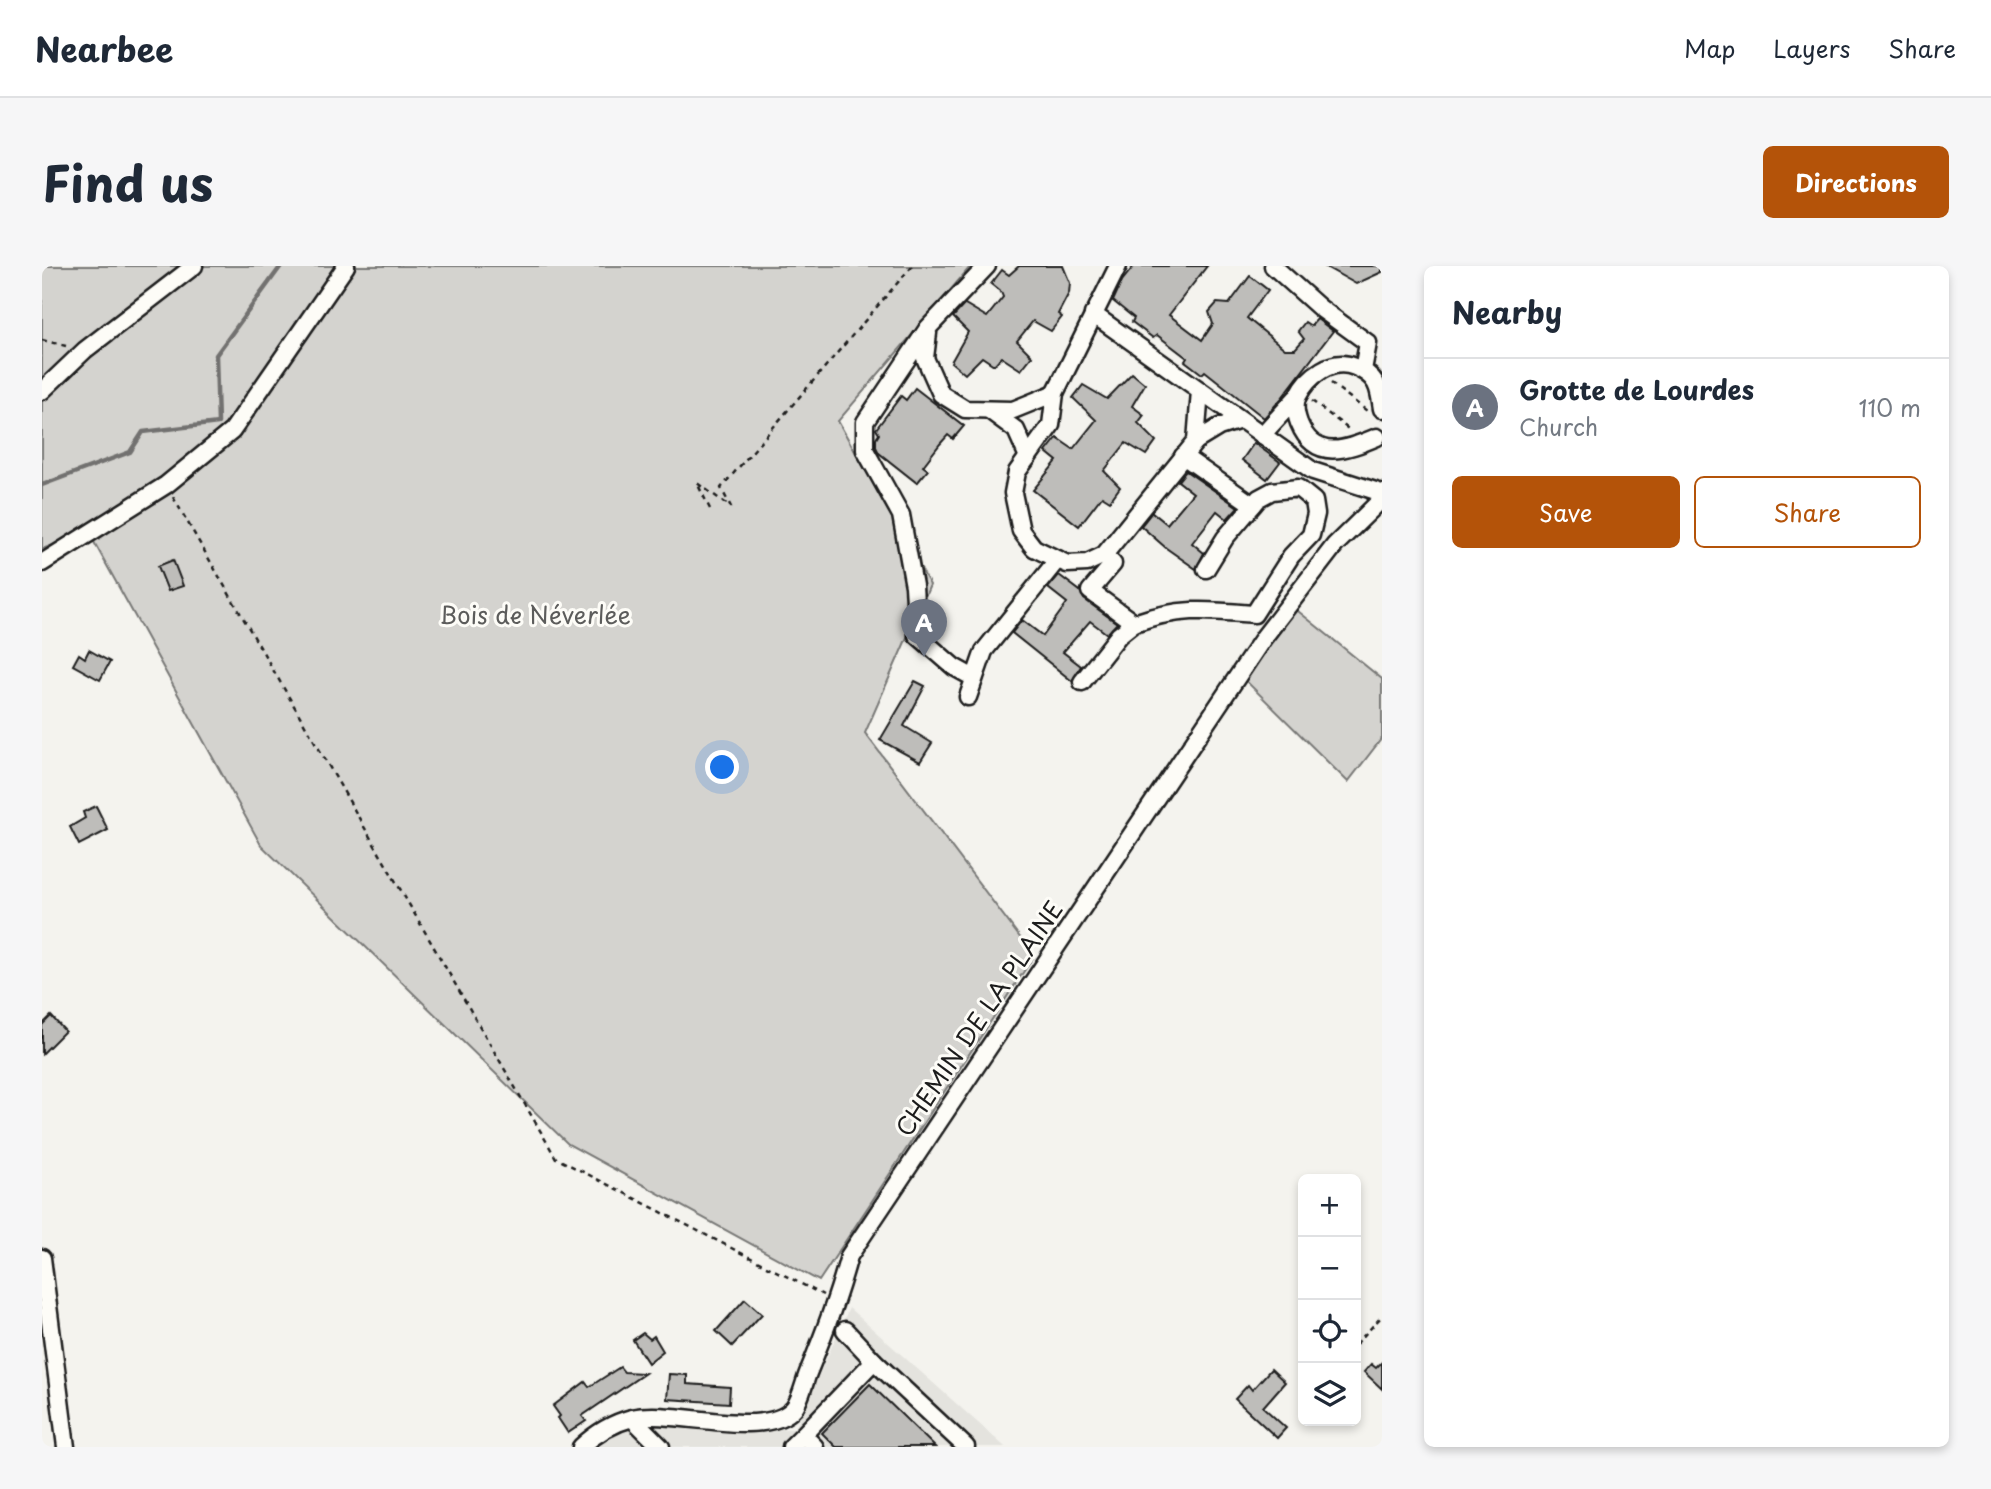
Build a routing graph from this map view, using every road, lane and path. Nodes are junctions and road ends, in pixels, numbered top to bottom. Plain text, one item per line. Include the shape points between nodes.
1 (194, 266) edge
2 (346, 266) edge
3 (912, 266) edge
4 (987, 266) edge
5 (1118, 266) edge
6 (1273, 266) edge
7 (1093, 314) junction
8 (928, 328) junction
9 (42, 340) edge
10 (85, 350) junction
11 (1363, 370) junction
12 (1317, 372) junction
13 (42, 391) edge
14 (1200, 391) junction
15 (1055, 393) junction
16 (1299, 395) junction
17 (989, 410) junction
18 (1241, 420) junction
19 (1378, 427) edge
20 (1262, 435) junction
21 (1196, 441) junction
22 (1183, 456) junction
23 (1028, 457) junction
24 (166, 485) junction
25 (1382, 493) edge
26 (1382, 499) edge
27 (1252, 505) junction
28 (710, 509) dead end
29 (1104, 555) junction
30 (1058, 559) junction
31 (42, 563) edge
32 (1206, 569) dead end
33 (1134, 623) junction
34 (974, 678) junction
35 (1082, 682) dead end
36 (968, 697) dead end
37 (42, 1258) edge
38 (837, 1302) junction
39 (1382, 1316) edge
40 (845, 1330) dead end
41 (1361, 1339) edge
42 (874, 1361) junction
43 (632, 1418) junction
44 (797, 1441) edge
45 (66, 1447) edge
46 (581, 1447) edge
47 (661, 1447) edge
48 (815, 1447) edge
49 (966, 1447) edge

1 - 10 street
2 - 24 street via 232,431
3 - 28 path via 721,488 731,507 697,483
4 - 8 street
5 - 7 street
6 - 11 street via 1368,343
7 - 14 street
7 - 15 street
8 - 17 street via 925,358 941,394 965,409
8 - 34 street via 865,422 865,450 901,515 918,635
9 - 10 path
10 - 13 street
11 - 12 street via 1335,364
11 - 19 street via 1379,387
12 - 16 street
12 - 19 path
14 - 18 street
14 - 21 street
15 - 17 street via 1013,410
15 - 23 street via 1051,425
16 - 19 path
16 - 19 street via 1296,415 1310,442 1332,450 1345,449
16 - 20 street
17 - 23 street via 1016,430
18 - 20 street
18 - 21 street
20 - 25 street via 1313,471
21 - 22 street
22 - 27 street
22 - 29 street
23 - 30 street via 1017,472 1013,494 1021,531 1034,548
24 - 31 street
24 - 38 path via 556,1158
26 - 38 street, CHEMIN DE LA PLAINE via 1335,545 1264,637 849,1256
27 - 32 street
27 - 33 street via 1272,491 1298,488 1310,496 1316,508 1311,535 1291,555 1254,614 1200,610 1163,613
29 - 30 street via 1087,563 1067,564
29 - 33 street via 1113,564 1090,591
30 - 34 street via 984,651
33 - 35 street
34 - 36 street
37 - 45 street
38 - 43 street, CHEMIN DE LA PLAINE via 795,1407 780,1419 757,1424 665,1416
39 - 41 path
40 - 42 street
42 - 44 street
42 - 49 street
43 - 46 street, CHEMIN DE LA PLAINE via 595,1433
43 - 47 street
44 - 48 street

